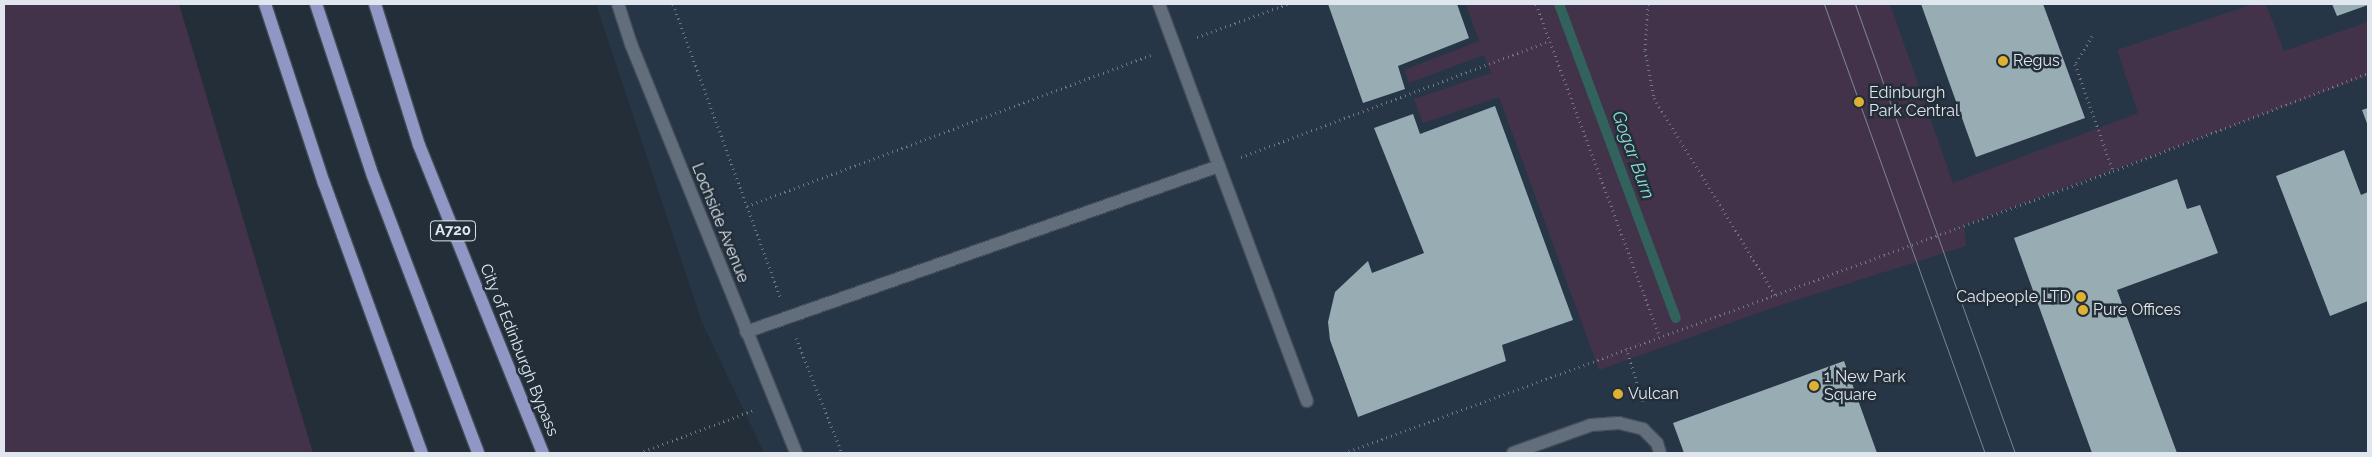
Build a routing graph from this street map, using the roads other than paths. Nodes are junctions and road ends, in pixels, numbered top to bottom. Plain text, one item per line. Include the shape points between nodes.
1 (264, 4) edge
2 (316, 4) edge
3 (375, 4) edge
4 (618, 4) edge
5 (1158, 4) edge
6 (1219, 166) junction
7 (746, 332) junction
8 (1307, 401) dead end
9 (1659, 448) edge
10 (422, 453) edge
11 (478, 453) edge
12 (543, 453) edge
13 (796, 453) edge
14 (1513, 453) edge

1 - 10 main road via 327,192
2 - 11 main road via 372,176
3 - 12 main road, City of Edinburgh Bypass / A720 via 419,145
4 - 7 street, Lochside Avenue
5 - 6 street
6 - 7 street
6 - 8 street
7 - 13 street, Lochside Avenue
9 - 14 street via 1643,429 1619,423 1591,425

